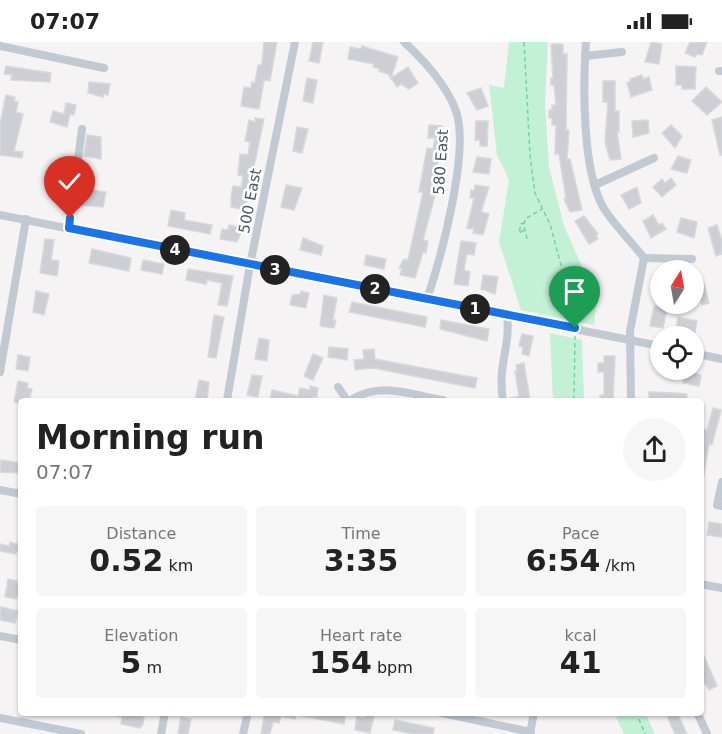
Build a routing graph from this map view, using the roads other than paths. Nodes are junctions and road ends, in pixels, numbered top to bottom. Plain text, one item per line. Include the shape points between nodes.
1 (295, 42) edge
2 (404, 42) edge
3 (586, 42) edge
4 (0, 46) edge
5 (622, 52) dead end
6 (585, 56) junction
7 (104, 68) dead end
8 (82, 129) dead end
9 (654, 158) dead end
10 (595, 185) junction
11 (0, 215) edge
12 (26, 219) junction
13 (69, 228) junction
14 (644, 258) junction
15 (692, 259) dead end
16 (250, 266) junction
17 (427, 299) junction
18 (507, 315) junction
19 (631, 340) junction
20 (650, 344) edge
21 (704, 355) edge
22 (722, 359) edge
23 (0, 372) edge
24 (338, 387) dead end
25 (227, 398) edge
26 (347, 398) edge
27 (353, 398) edge
28 (427, 398) edge
29 (503, 398) edge
30 (631, 398) edge
31 (722, 482) edge
32 (0, 490) edge
33 (18, 493) edge
34 (719, 506) edge
35 (704, 585) edge
36 (722, 588) edge
37 (0, 636) edge
38 (18, 639) edge
39 (164, 716) edge
40 (247, 716) edge
41 (454, 716) edge
42 (533, 716) edge
43 (699, 716) edge
44 (0, 718) edge
45 (530, 733) edge
46 (81, 734) edge
47 (161, 734) edge
48 (243, 734) edge
49 (707, 734) edge

1 - 16 street, 500 East
2 - 17 street, 580 East via 437,79 456,111 459,131 450,220
3 - 6 street
4 - 7 street
5 - 6 street
6 - 10 street via 588,159
8 - 13 street
9 - 10 street
10 - 14 street via 603,207
11 - 12 street
12 - 13 street
12 - 23 street
13 - 16 street
14 - 15 street
14 - 19 street
16 - 17 street
16 - 25 street, 500 East
17 - 18 street
18 - 19 street
18 - 29 street via 509,329 500,370
19 - 20 street
19 - 30 street
21 - 22 street
24 - 26 street
27 - 28 street via 379,389
31 - 34 street
32 - 33 street
35 - 36 street
37 - 38 street
39 - 47 street
40 - 48 street
41 - 45 street
42 - 45 street
43 - 49 street
44 - 46 street

